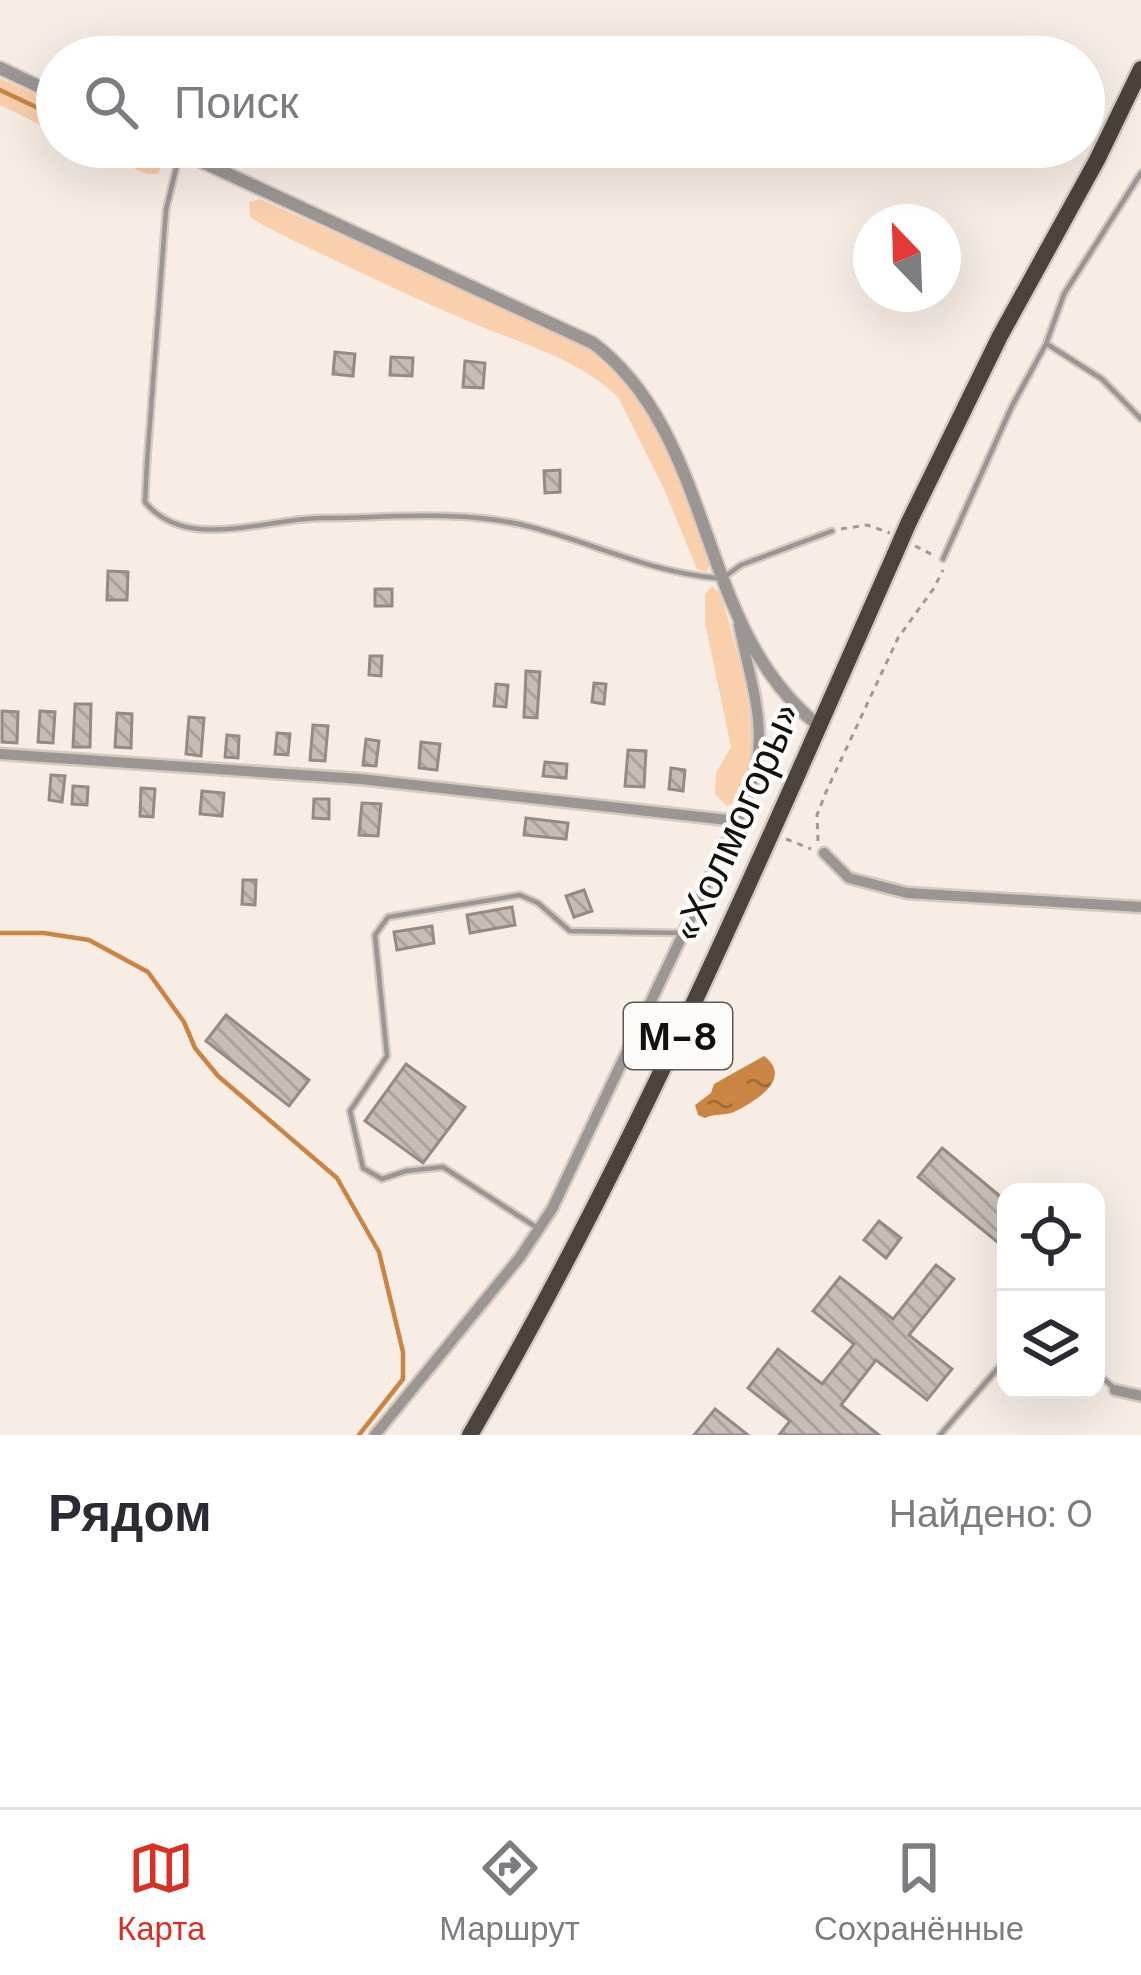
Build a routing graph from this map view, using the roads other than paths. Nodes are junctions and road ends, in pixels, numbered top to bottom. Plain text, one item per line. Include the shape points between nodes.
1 (0, 68) edge
2 (1141, 68) edge
3 (36, 85) edge
4 (1105, 143) edge
5 (172, 168) edge
6 (216, 168) edge
7 (1093, 168) edge
8 (1141, 173) edge
9 (1046, 344) junction
10 (1141, 419) edge
11 (832, 531) dead end
12 (943, 559) dead end
13 (722, 578) junction
14 (739, 625) junction
15 (767, 673) junction
16 (751, 683) junction
17 (819, 726) junction
18 (0, 754) edge
19 (737, 821) junction
20 (824, 853) road end
21 (1141, 907) edge
22 (686, 933) junction
23 (539, 1229) junction
24 (997, 1369) edge
25 (1105, 1381) edge
26 (1115, 1390) joint
27 (1141, 1396) edge
28 (375, 1435) edge
29 (470, 1435) edge
30 (940, 1435) edge

1 - 3 street
2 - 4 highway, «Холмогоры» / М-8, bridge
5 - 13 lane via 145,502 162,520 201,530 302,518 484,518 680,575
6 - 13 street via 613,358 665,432
7 - 17 highway, «Холмогоры» / М-8, bridge via 1000,336
8 - 9 lane via 1064,294
9 - 10 lane via 1102,379
9 - 12 lane
11 - 13 lane
13 - 14 street
14 - 15 street
14 - 16 street
15 - 16 street
15 - 17 street
16 - 19 street via 761,751
17 - 29 highway, «Холмогоры» / М-8 via 627,1142
18 - 19 street via 360,779
19 - 22 street
20 - 21 street via 849,878 907,892
22 - 23 street
22 - 23 lane via 570,931 520,895 388,917 375,934 388,1056 350,1111 363,1168 382,1179 443,1167
23 - 28 street
24 - 30 lane
25 - 26 lane
26 - 27 street

